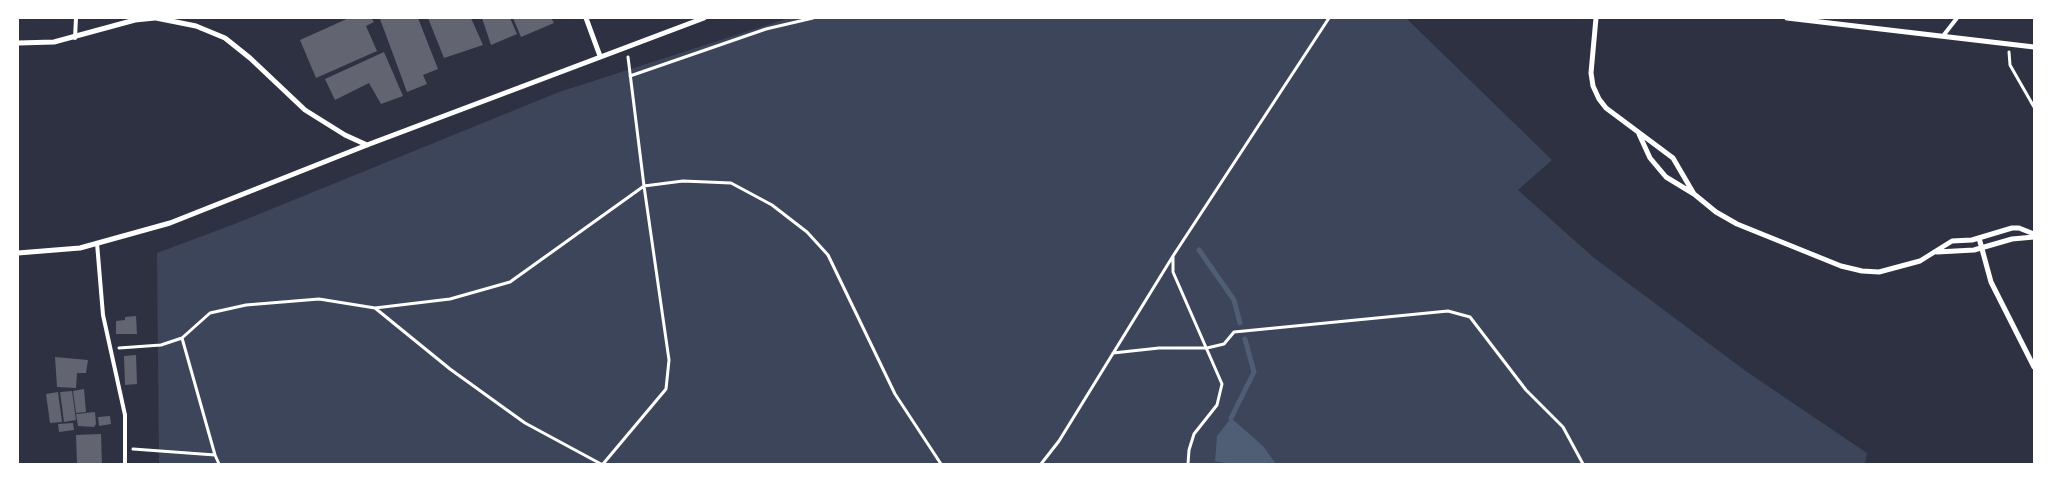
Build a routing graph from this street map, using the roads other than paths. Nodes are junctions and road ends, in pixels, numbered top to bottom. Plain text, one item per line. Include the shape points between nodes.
1 (76, 18) edge
2 (156, 18) edge
3 (586, 18) edge
4 (704, 18) edge
5 (1596, 18) edge
6 (1787, 18) edge
7 (1957, 18) edge
8 (1943, 36) junction
9 (75, 38) junction
10 (18, 43) edge
11 (2034, 47) edge
12 (600, 56) junction
13 (1640, 134) junction
14 (367, 145) junction
15 (1694, 194) junction
16 (2034, 236) edge
17 (1979, 238) junction
18 (97, 243) junction
19 (1981, 249) junction
20 (1937, 252) junction
21 (18, 253) edge
22 (2034, 367) edge
23 (125, 464) edge

1 - 9 lane
2 - 9 street via 128,22
2 - 14 street via 187,23 225,38 304,110
3 - 12 street
4 - 12 street
5 - 13 street via 1593,86 1606,108
6 - 8 street
7 - 8 lane
8 - 11 street
9 - 10 street
12 - 14 street
13 - 15 street via 1673,158
13 - 15 street via 1657,167 1666,177
14 - 18 street via 170,223
15 - 20 street via 1737,224 1841,266 1879,272
16 - 17 street via 2012,228
16 - 19 street
17 - 19 street
17 - 20 street via 1952,241
18 - 21 street via 60,251
18 - 23 lane via 109,348 125,415
19 - 20 street
19 - 22 street via 1991,282

